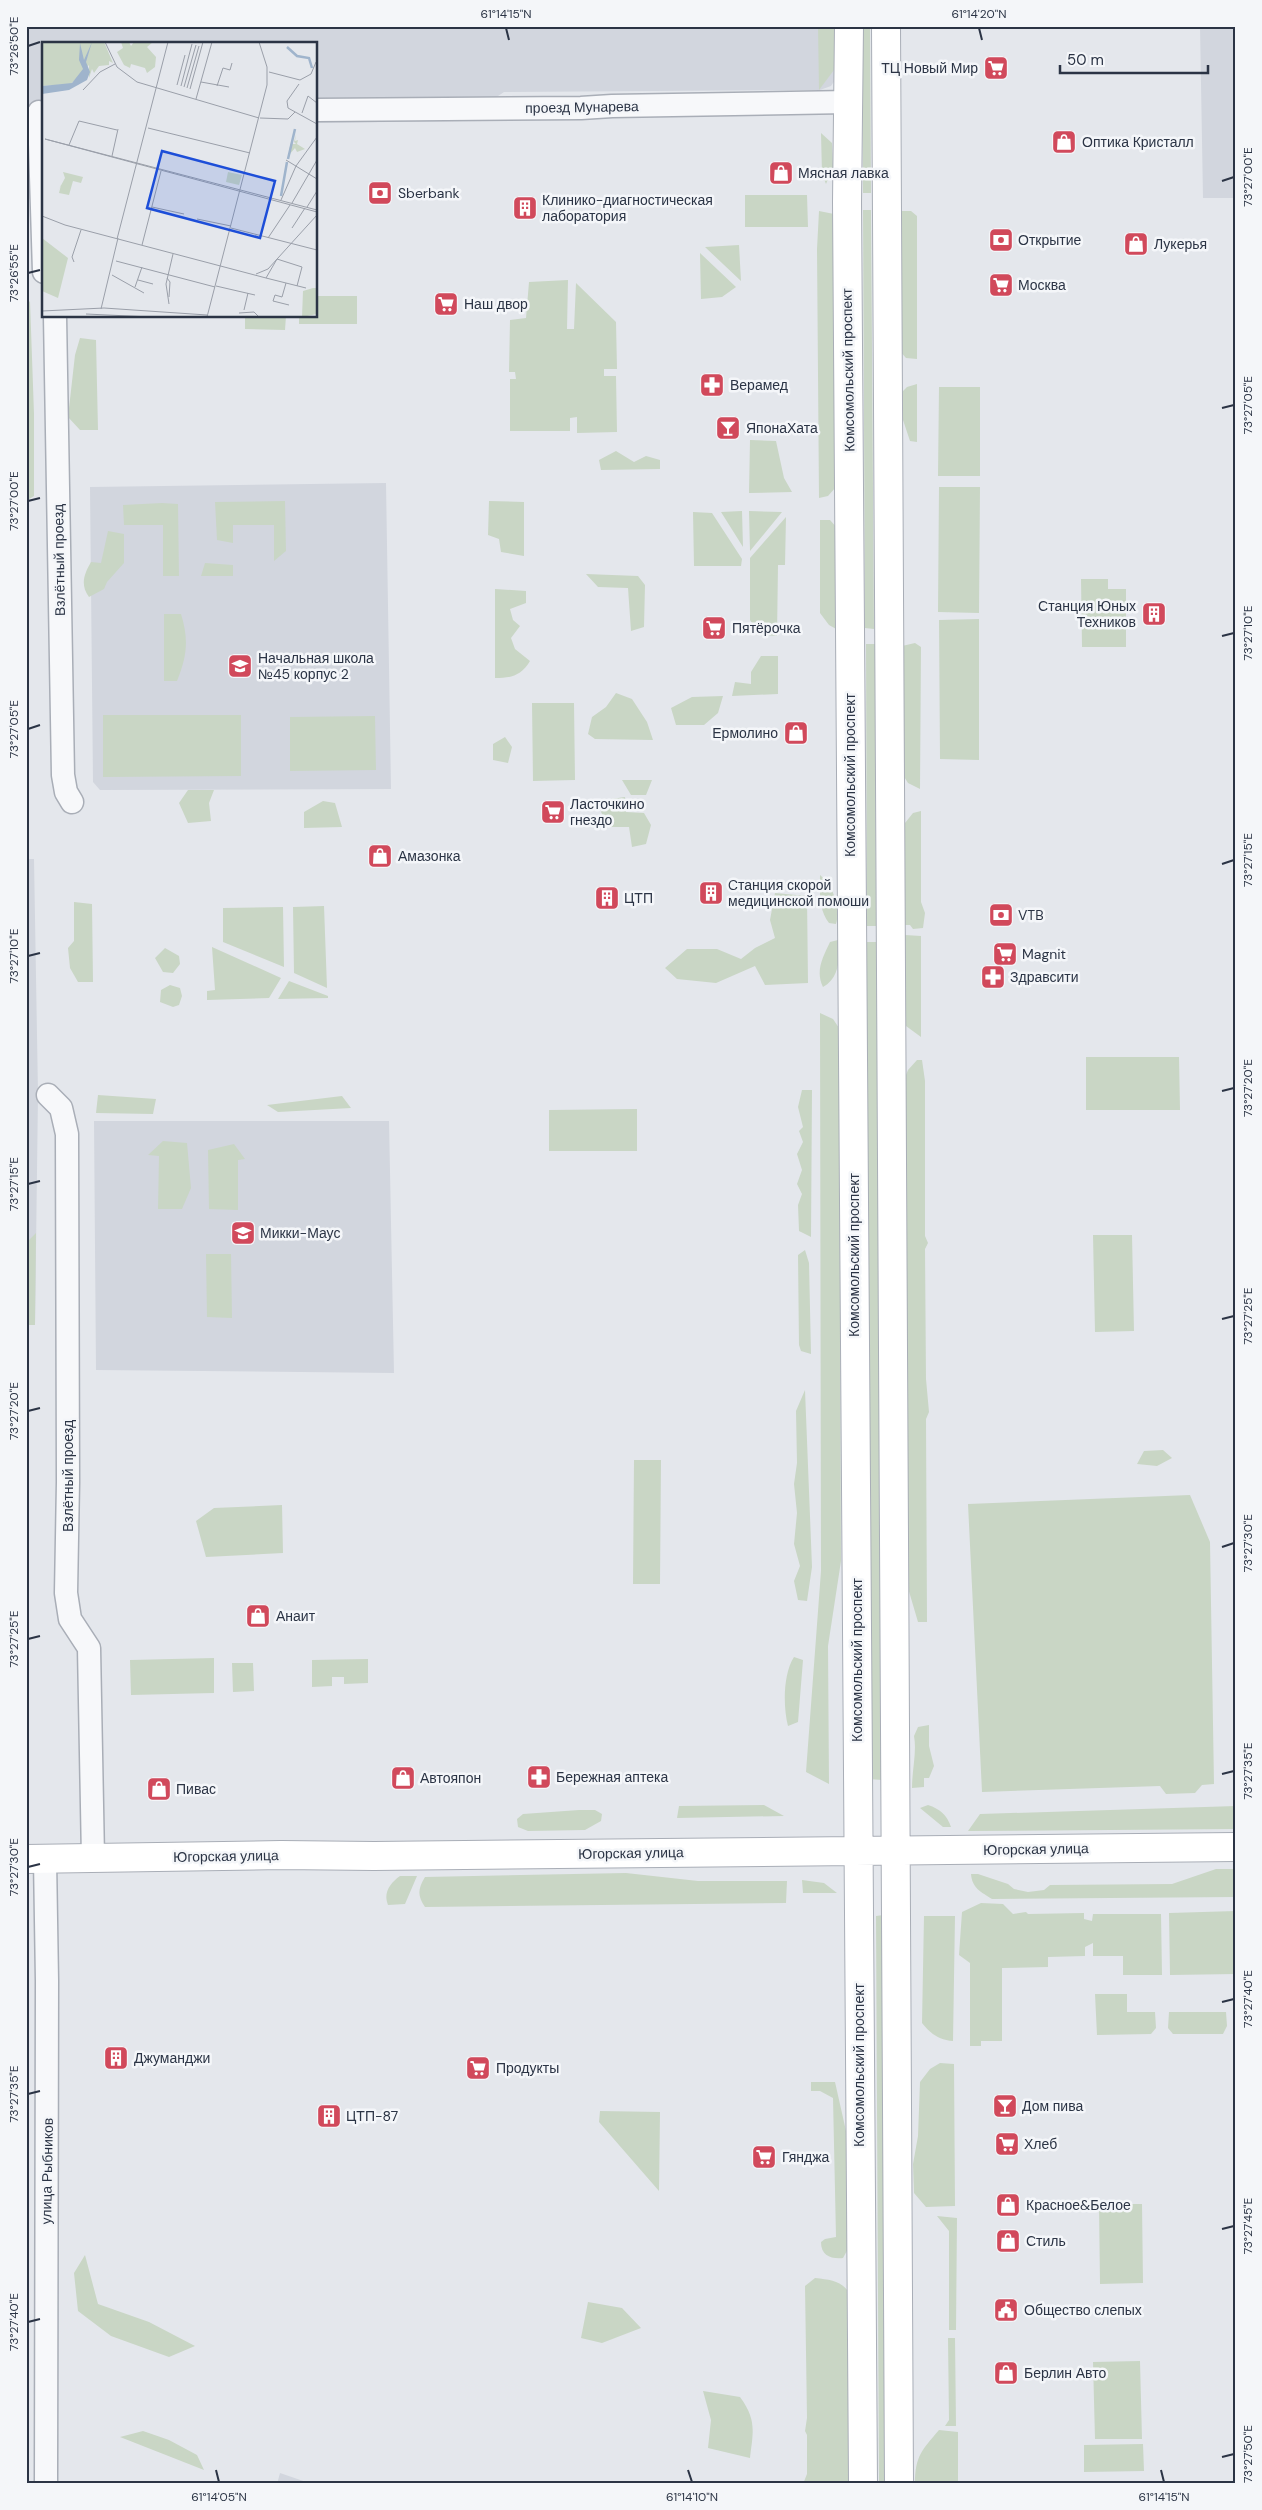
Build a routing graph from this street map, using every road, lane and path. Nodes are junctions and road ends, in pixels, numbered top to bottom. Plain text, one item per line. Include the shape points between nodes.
1 (848, 26) edge
2 (886, 26) edge
3 (848, 102) junction
4 (318, 110) edge
5 (36, 112) edge
6 (42, 232) edge
7 (55, 318) edge
8 (72, 802) dead end
9 (48, 1095) dead end
10 (1236, 1847) edge
11 (858, 1850) junction
12 (896, 1850) junction
13 (93, 1858) junction
14 (36, 1859) edge
15 (46, 2484) edge
16 (863, 2484) edge
17 (899, 2484) edge

1 - 3 main road, Комсомольский проспект
2 - 12 main road
3 - 4 street, проезд Мунарева
3 - 11 main road, Комсомольский проспект via 846,202
5 - 6 street
7 - 8 street, Взлётный проезд via 63,775 66,792
9 - 13 street, Взлётный проезд via 61,1108 67,1134 66,1593 70,1619 89,1648
10 - 12 main road, Югорская улица
11 - 12 main road, Югорская улица
11 - 13 main road, Югорская улица
11 - 16 main road, Комсомольский проспект
12 - 17 main road
13 - 14 main road, Югорская улица
14 - 15 street, улица Рыбников via 47,1974

